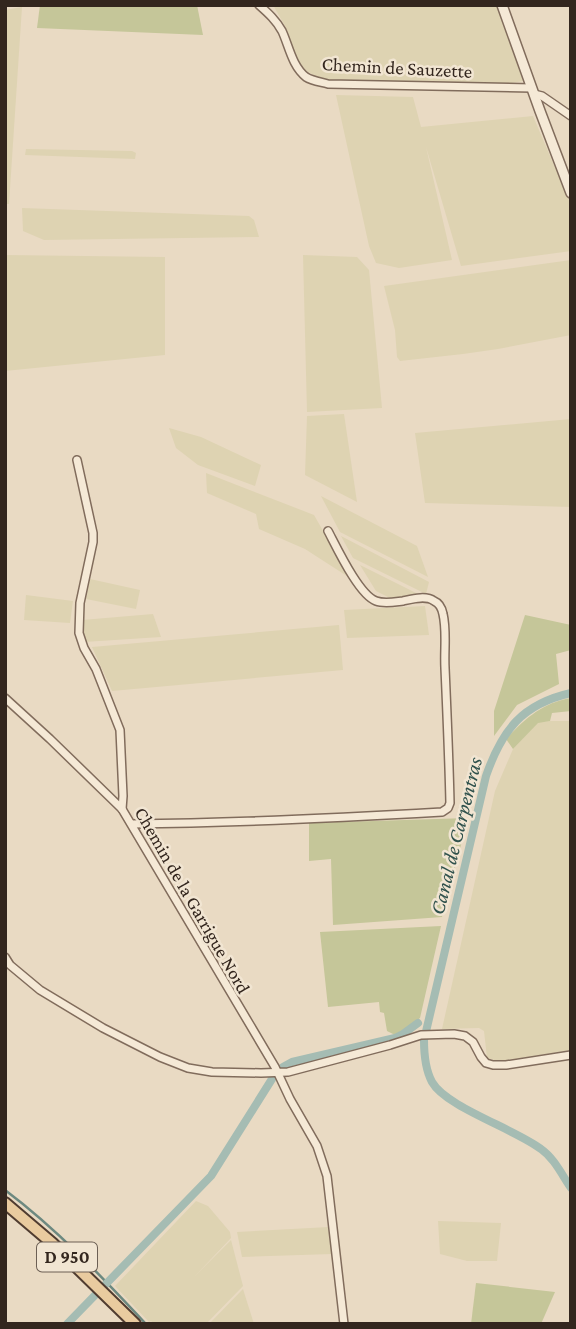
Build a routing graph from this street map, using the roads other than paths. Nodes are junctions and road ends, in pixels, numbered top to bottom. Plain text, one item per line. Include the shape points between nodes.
1 (259, 5) edge
2 (502, 5) edge
3 (533, 91) junction
4 (571, 116) edge
5 (571, 193) edge
6 (77, 460) dead end
7 (327, 531) dead end
8 (5, 698) edge
9 (122, 809) junction
10 (132, 824) junction
11 (5, 957) edge
12 (571, 1055) edge
13 (277, 1073) junction
14 (5, 1203) edge
15 (135, 1324) edge
16 (344, 1324) edge

1 - 3 street, Chemin de Sauzette via 281,29 294,63 314,80
2 - 3 street
3 - 4 street
3 - 5 street
6 - 9 street via 93,533 79,634 120,730
7 - 10 street via 370,598 387,603 426,598 439,604 443,612 448,808 372,816
8 - 9 street, Chemin de la Garrigue Nord
9 - 10 street, Chemin de la Garrigue Nord
10 - 13 street, Chemin de la Garrigue Nord
11 - 13 street via 52,999 160,1057 212,1072
12 - 13 street via 493,1065 486,1063 465,1037 421,1035
13 - 16 street, Chemin de la Garrigue Nord via 317,1146 327,1176
14 - 15 main road, D 950

